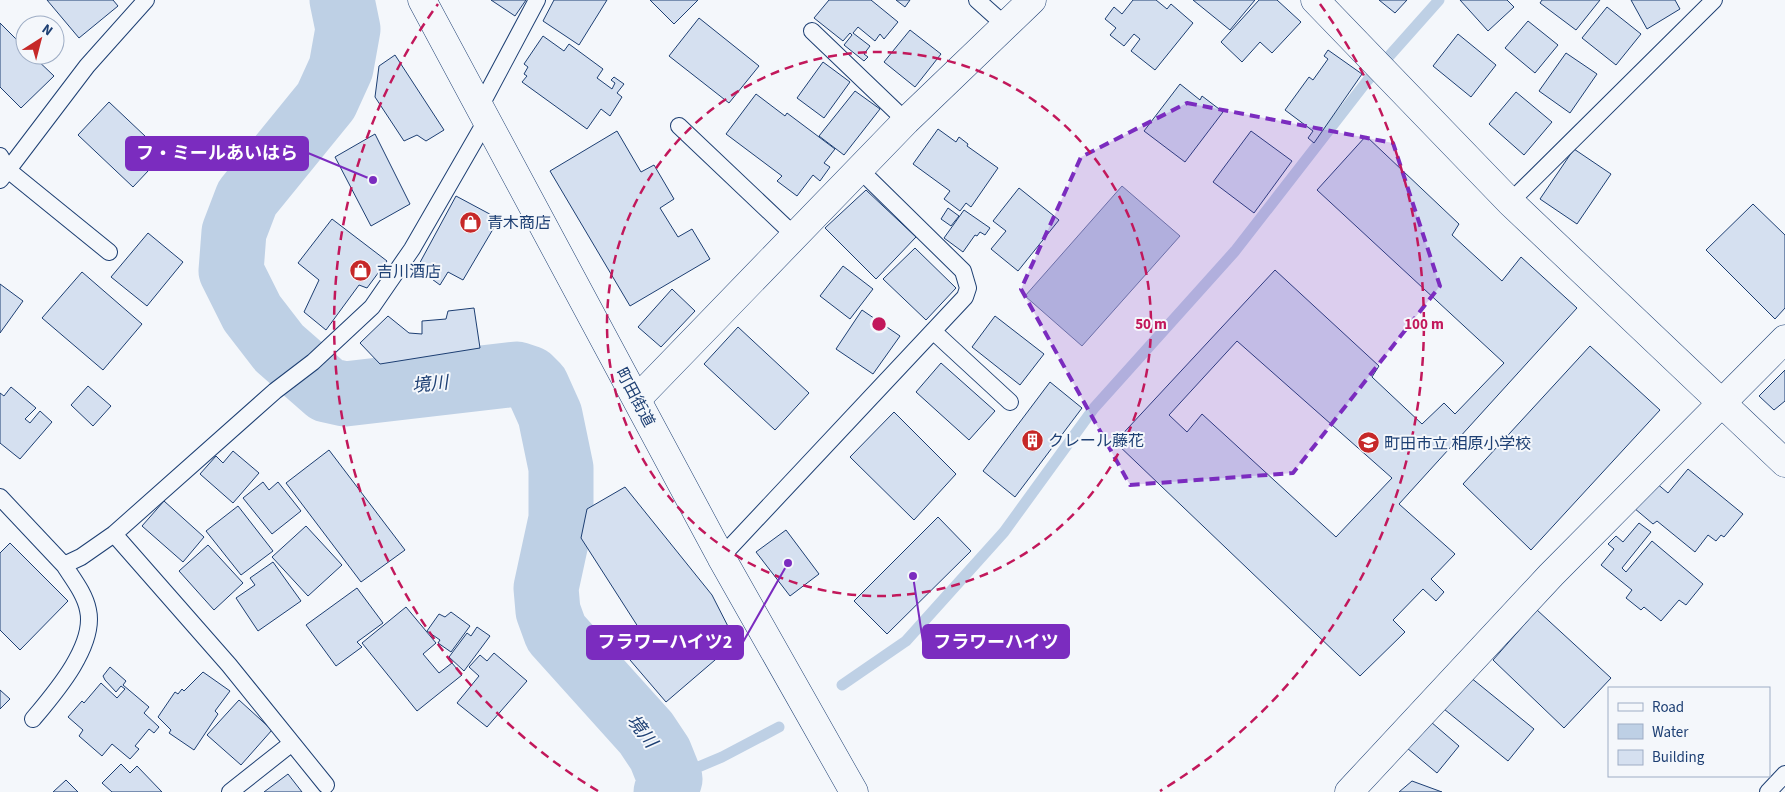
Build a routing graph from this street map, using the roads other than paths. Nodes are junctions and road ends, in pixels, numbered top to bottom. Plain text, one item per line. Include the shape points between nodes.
1 (146, 0) edge
2 (422, 0) edge
3 (537, 0) edge
4 (977, 0) edge
5 (1032, 0) edge
6 (1315, 0) edge
7 (1710, 2) edge
8 (1006, 26) junction
9 (812, 31) dead end
10 (483, 113) junction
11 (906, 121) junction
12 (679, 126) dead end
13 (3, 169) edge
14 (859, 169) junction
15 (1510, 202) junction
16 (795, 236) junction
17 (110, 252) dead end
18 (933, 331) junction
19 (1785, 340) edge
20 (637, 399) junction
21 (1010, 402) dead end
22 (1722, 405) junction
23 (1785, 463) edge
24 (0, 497) edge
25 (114, 534) junction
26 (722, 557) junction
27 (64, 565) junction
28 (33, 719) dead end
29 (292, 743) junction
30 (1785, 774) edge
31 (326, 785) dead end
32 (230, 792) edge
33 (854, 792) edge
34 (1349, 792) edge
35 (1768, 792) edge

1 - 13 lane
2 - 10 street, 町田街道
3 - 10 lane
4 - 8 lane
5 - 8 street
6 - 15 street
7 - 15 lane
8 - 11 street
9 - 11 lane
10 - 20 street, 町田街道
10 - 25 lane via 392,279 372,307
11 - 14 street
12 - 16 lane
13 - 17 lane
14 - 16 street
14 - 18 lane via 964,271 968,288 965,298
15 - 22 street
16 - 20 street
18 - 21 lane
18 - 26 lane
19 - 22 street
20 - 26 street, 町田街道
22 - 23 street
22 - 34 street via 1544,582
24 - 27 lane
25 - 27 lane
25 - 29 lane via 229,665
26 - 33 street, 町田街道
27 - 28 lane via 88,610 88,627 75,662
29 - 31 lane
29 - 32 lane
30 - 35 lane

